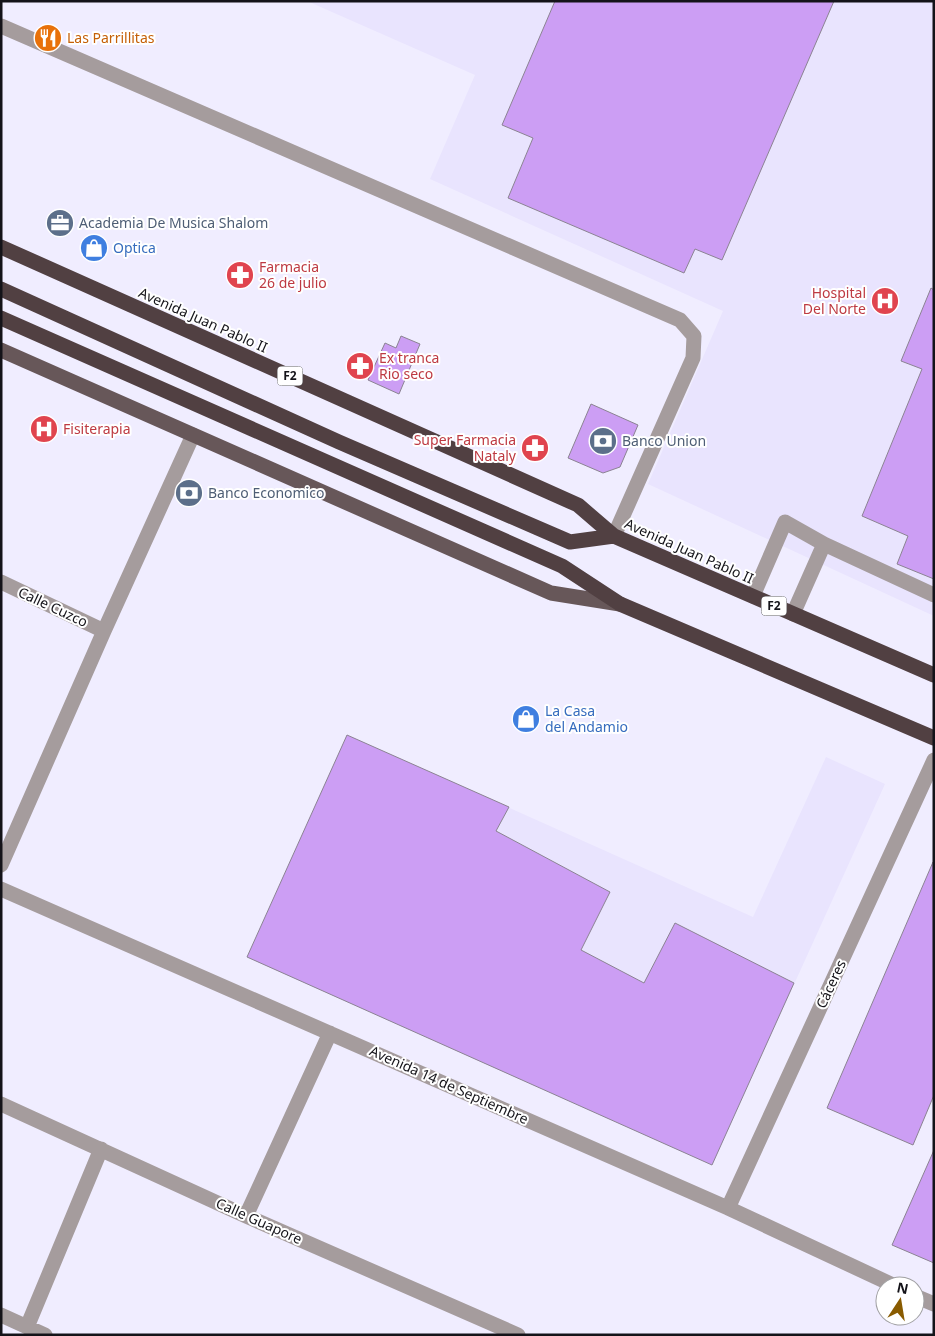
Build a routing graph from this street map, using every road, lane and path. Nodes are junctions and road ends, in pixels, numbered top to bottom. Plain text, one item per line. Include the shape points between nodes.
1 (1, 26) edge
2 (1, 247) edge
3 (1, 289) edge
4 (1, 318) edge
5 (1, 350) edge
6 (193, 435) junction
7 (614, 536) junction
8 (824, 544) junction
9 (1, 582) edge
10 (753, 596) junction
11 (934, 596) edge
12 (620, 604) junction
13 (792, 614) junction
14 (104, 631) junction
15 (934, 675) edge
16 (934, 738) edge
17 (934, 760) edge
18 (1, 865) edge
19 (1, 889) edge
20 (330, 1033) junction
21 (1, 1104) edge
22 (101, 1149) junction
23 (728, 1208) junction
24 (246, 1216) junction
25 (875, 1277) edge
26 (1, 1315) edge
27 (27, 1327) junction
28 (45, 1335) edge
29 (518, 1335) edge

1 - 7 street via 680,320 694,336 692,358
2 - 7 highway, Avenida Juan Pablo II / F2 via 578,505
3 - 7 highway via 570,542
4 - 12 highway via 562,566
5 - 6 main road
6 - 12 main road via 551,594
6 - 14 street
7 - 10 highway, Avenida Juan Pablo II / F2
8 - 10 street via 785,522
8 - 11 street
8 - 13 street
9 - 14 street, Calle Cuzco
10 - 13 highway, Avenida Juan Pablo II / F2
12 - 16 highway
13 - 15 highway, Avenida Juan Pablo II / F2
14 - 18 street
17 - 23 street, Cáceres
19 - 20 street, Avenida 14 de Septiembre
20 - 23 street, Avenida 14 de Septiembre
20 - 24 street
21 - 22 street, Calle Guapore
22 - 24 street, Calle Guapore
22 - 27 street
23 - 25 street, Avenida 14 de Septiembre
24 - 29 street, Calle Guapore
26 - 27 street
27 - 28 street

